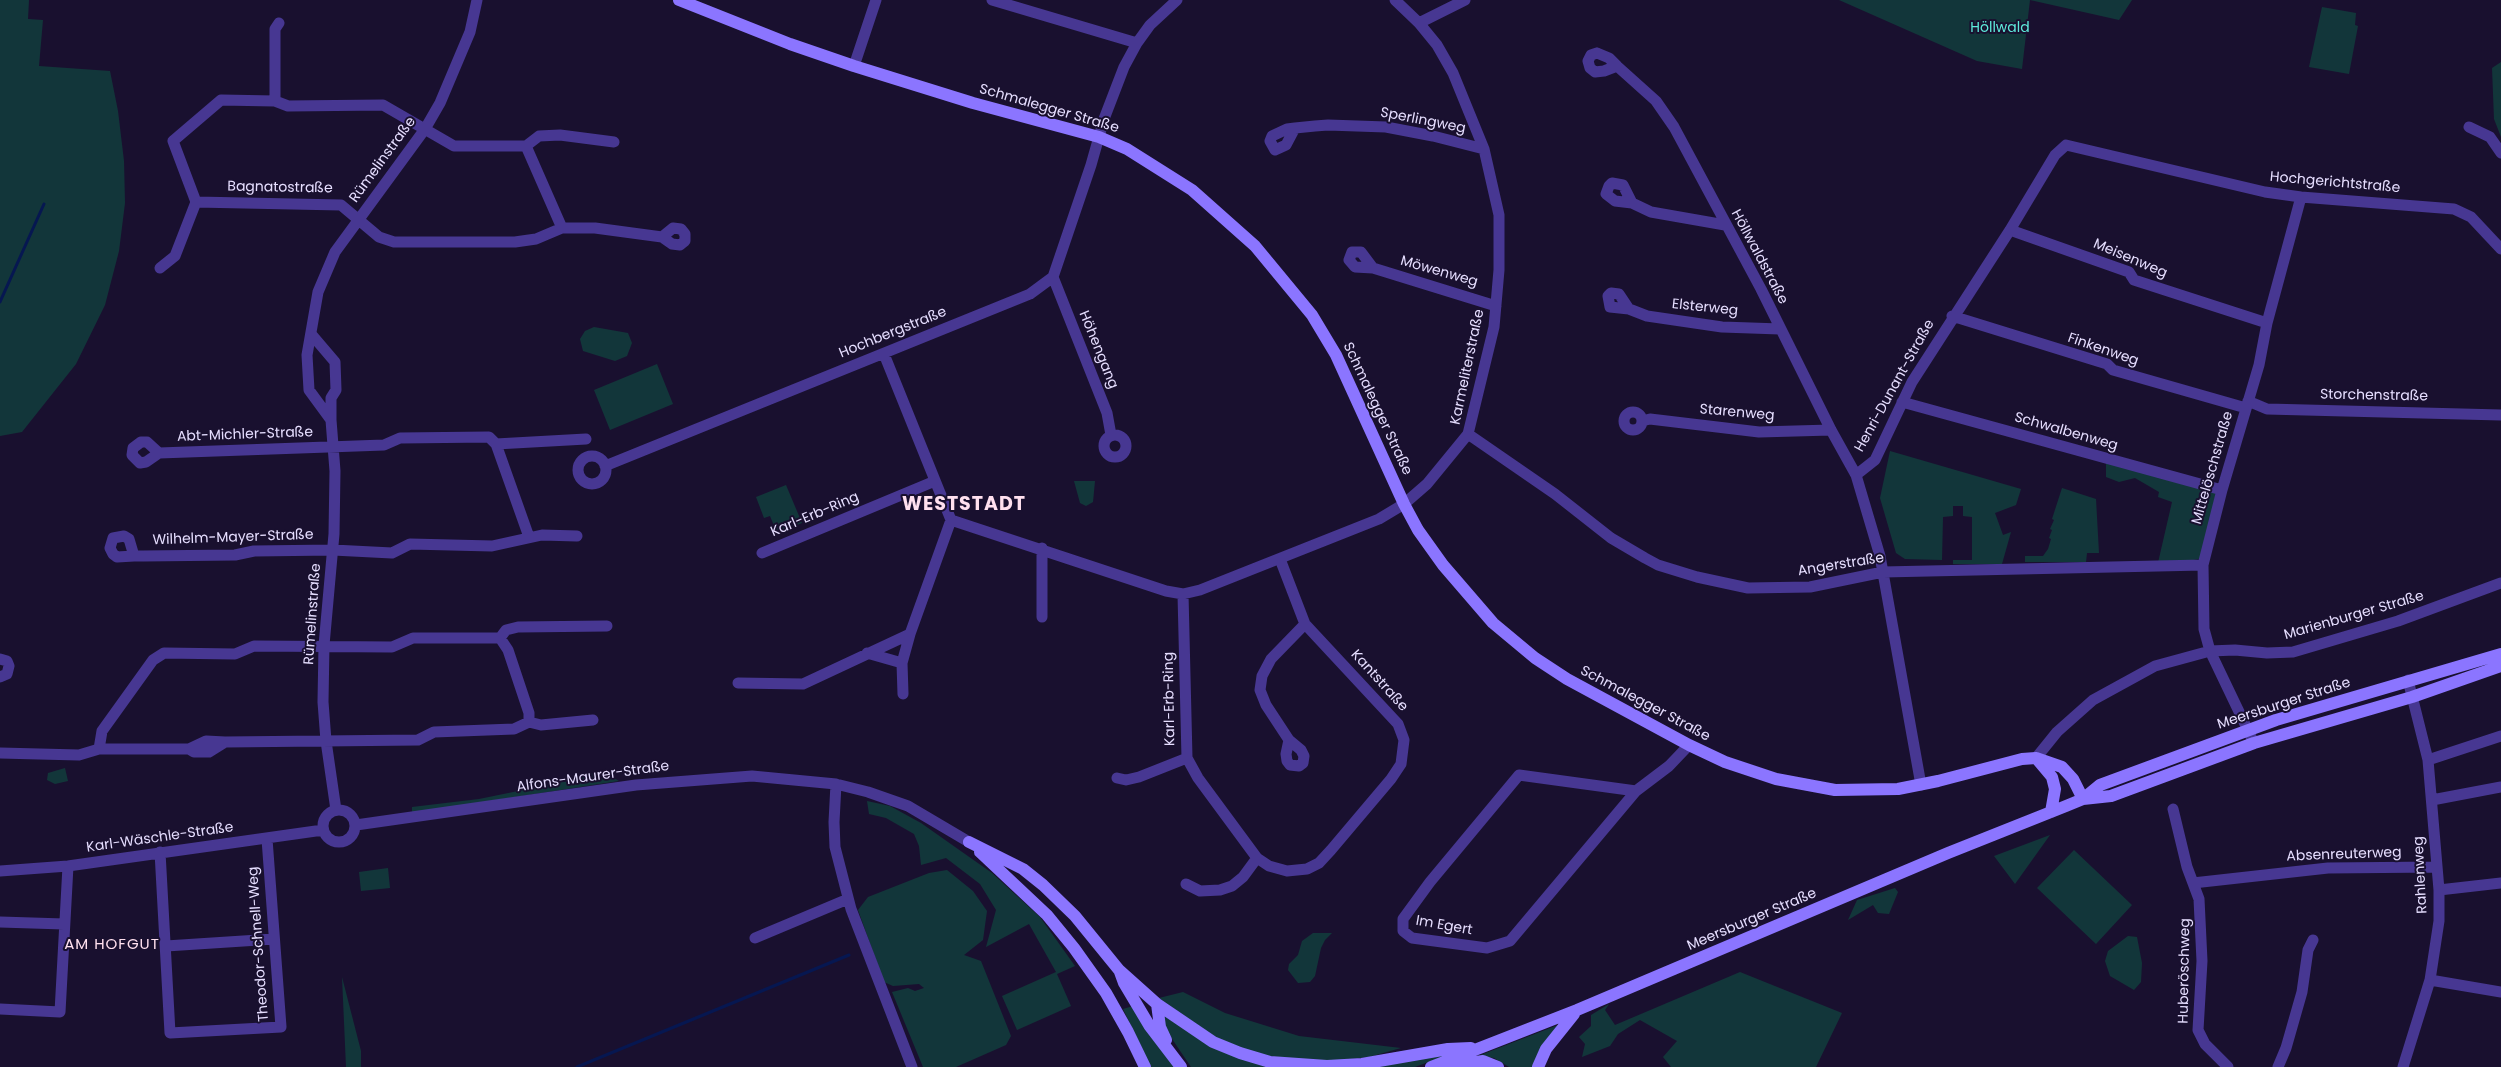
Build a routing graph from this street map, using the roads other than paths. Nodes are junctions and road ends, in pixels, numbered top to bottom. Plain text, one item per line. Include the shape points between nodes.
1 (477, 0) edge
2 (678, 0) edge
3 (876, 0) edge
4 (992, 0) edge
5 (1176, 0) edge
6 (1395, 0) edge
7 (1465, 0) edge
8 (279, 23) dead end
9 (1419, 23) junction
10 (1137, 42) junction
11 (854, 66) junction
12 (1617, 66) dead end
13 (275, 101) junction
14 (2469, 127) dead end
15 (1296, 128) dead end
16 (425, 129) junction
17 (1099, 137) junction
18 (614, 142) dead end
19 (2066, 145) joint
20 (526, 146) junction
21 (1484, 149) junction
22 (2501, 153) edge
23 (2301, 198) junction
24 (196, 202) junction
25 (1632, 203) dead end
26 (358, 220) junction
27 (1725, 225) junction
28 (562, 228) junction
29 (2010, 230) junction
30 (662, 237) dead end
31 (2501, 249) edge
32 (160, 268) dead end
33 (1374, 268) dead end
34 (1053, 277) junction
35 (1496, 306) junction
36 (1629, 310) dead end
37 (1952, 316) junction
38 (2267, 323) junction
39 (1780, 329) junction
40 (312, 335) junction
41 (324, 351) junction
42 (884, 354) junction
43 (307, 355) junction
44 (332, 398) junction
45 (319, 402) junction
46 (1902, 402) junction
47 (2247, 404) junction
48 (2501, 415) edge
49 (331, 420) junction
50 (1642, 421) dead end
51 (1831, 430) junction
52 (1468, 434) junction
53 (1111, 435) dead end
54 (586, 439) dead end
55 (496, 444) junction
56 (332, 447) junction
57 (159, 452) dead end
58 (605, 466) dead end
59 (1856, 475) junction
60 (935, 481) junction
61 (2222, 490) junction
62 (1404, 504) junction
63 (951, 520) junction
64 (578, 536) dead end
65 (529, 537) junction
66 (1042, 548) junction
67 (333, 550) junction
68 (762, 553) dead end
69 (134, 556) dead end
70 (1280, 559) junction
71 (2203, 565) junction
72 (1883, 572) junction
73 (2501, 583) edge
74 (1184, 594) junction
75 (1042, 617) dead end
76 (1305, 624) junction
77 (608, 626) dead end
78 (910, 634) junction
79 (500, 638) junction
80 (324, 645) junction
81 (2210, 650) junction
82 (866, 653) junction
83 (2501, 654) edge
84 (1, 657) edge
85 (902, 663) junction
86 (2501, 666) edge
87 (0, 677) edge
88 (2408, 680) junction
89 (738, 683) dead end
90 (903, 694) dead end
91 (2412, 697) junction
92 (593, 720) dead end
93 (529, 722) junction
94 (2248, 730) junction
95 (2501, 736) edge
96 (1289, 740) dead end
97 (326, 741) junction
98 (2254, 743) junction
99 (1688, 745) junction
100 (99, 749) junction
101 (0, 753) edge
102 (1187, 758) junction
103 (2036, 758) junction
104 (2428, 760) junction
105 (1117, 778) dead end
106 (836, 784) junction
107 (1921, 786) junction
108 (2501, 787) edge
109 (1636, 791) junction
110 (2083, 799) junction
111 (2432, 800) junction
112 (2173, 809) dead end
113 (336, 810) junction
114 (2051, 812) junction
115 (356, 825) junction
116 (324, 830) junction
117 (268, 839) junction
118 (969, 842) junction
119 (160, 852) junction
120 (1257, 858) junction
121 (68, 866) junction
122 (2437, 867) junction
123 (0, 871) edge
124 (2193, 883) junction
125 (2501, 883) edge
126 (1186, 884) dead end
127 (2439, 890) junction
128 (850, 904) junction
129 (0, 922) edge
130 (64, 924) junction
131 (755, 938) dead end
132 (274, 939) junction
133 (2313, 940) dead end
134 (166, 946) junction
135 (1119, 970) junction
136 (2430, 980) junction
137 (2501, 992) edge
138 (1157, 1004) junction
139 (0, 1009) edge
140 (1577, 1010) junction
141 (1482, 1048) junction
142 (1172, 1054) junction
143 (912, 1067) edge
144 (1145, 1067) edge
145 (1181, 1067) edge
146 (1431, 1067) edge
147 (1443, 1067) edge
148 (1498, 1067) edge
149 (1538, 1067) edge
150 (2228, 1067) edge
151 (2278, 1067) edge
152 (2403, 1067) edge

1 - 16 street, Rümelinstraße via 461,56
2 - 11 street, Schmalegger Straße
3 - 11 street
4 - 10 street
5 - 10 street
6 - 9 street, Karmeliterstraße
7 - 9 street
8 - 13 street via 275,29
9 - 21 street, Karmeliterstraße via 1437,45 1453,73
10 - 17 street via 1124,67
11 - 17 street, Schmalegger Straße
12 - 27 street, Höllwaldstraße via 1636,81 1674,127
13 - 16 street via 288,106 383,106
13 - 24 street via 221,100 173,141
14 - 22 street via 2490,137
15 - 21 street, Sperlingweg via 1386,127
16 - 20 street via 454,146
16 - 26 street, Rümelinstraße
17 - 34 street
17 - 62 street, Schmalegger Straße via 1127,149 1192,190 1255,246 1293,290 1336,356
18 - 20 street via 560,135 539,136
19 - 23 street, Hochgerichtstraße
19 - 29 street, Henri-Dunant-Straße via 2055,155
20 - 28 street
21 - 35 street, Karmeliterstraße via 1499,215
23 - 31 street, Hochgerichtstraße via 2444,207 2463,212
23 - 38 street, Mittelöschstraße
24 - 26 street, Bagnatostraße via 341,205
24 - 32 street via 175,256
25 - 27 street via 1651,212
26 - 28 street, Bagnatostraße via 379,237 394,242 515,242 536,239
26 - 40 street, Rümelinstraße via 334,252 327,268 315,301
27 - 39 street, Höllwaldstraße
28 - 30 street via 595,228
29 - 37 street, Henri-Dunant-Straße
29 - 38 street, Meisenweg via 2128,272 2134,280
33 - 35 street, Möwenweg
34 - 42 street, Hochbergstraße via 1030,294
34 - 53 street, Höhengang via 1107,413
35 - 52 street, Karmeliterstraße via 1494,327
36 - 39 street, Elsterweg via 1647,316 1713,325
37 - 46 street, Henri-Dunant-Straße
37 - 47 street, Finkenweg via 2107,364 2113,370
38 - 47 street, Mittelöschstraße
39 - 51 street, Höllwaldstraße
40 - 41 street, Rümelinstraße
40 - 43 street, Rümelinstraße
41 - 43 street
41 - 44 street, Rümelinstraße via 335,362 336,390
42 - 58 street, Hochbergstraße
42 - 60 street
43 - 45 street, Rümelinstraße via 309,390
44 - 45 street
44 - 49 street, Rümelinstraße
45 - 49 street, Rümelinstraße
46 - 59 street, Henri-Dunant-Straße via 1874,460
46 - 61 street, Schwalbenweg
47 - 48 street, Storchenstraße via 2267,409
47 - 61 street, Mittelöschstraße
49 - 56 street, Rümelinstraße
50 - 51 street, Starenweg via 1650,419 1759,432
51 - 59 street, Höllwaldstraße
52 - 62 street, Karmeliterstraße via 1427,484
52 - 72 street, Angerstraße via 1612,538 1658,565 1697,577 1756,588 1810,587
54 - 55 street
55 - 56 street, Abt-Michler-Straße via 489,437 400,438 384,445
55 - 65 street
56 - 57 street, Abt-Michler-Straße
56 - 67 street, Rümelinstraße via 335,471
59 - 72 street
60 - 63 street
60 - 68 street, Karl-Erb-Ring
61 - 71 street, Mittelöschstraße
62 - 70 street via 1379,519
62 - 99 street, Schmalegger Straße via 1443,565 1478,606 1519,646 1567,679
63 - 66 street
63 - 78 street
64 - 65 street, Wilhelm-Mayer-Straße
65 - 67 street, Wilhelm-Mayer-Straße via 492,546 410,544 392,553
66 - 74 street via 1166,591
66 - 75 street
67 - 69 street, Wilhelm-Mayer-Straße
67 - 80 street, Rümelinstraße
70 - 74 street
70 - 76 street, Kantstraße
71 - 72 street, Angerstraße
71 - 81 street, Mittelöschstraße via 2204,629
72 - 107 street
73 - 81 street, Marienburger Straße via 2398,621 2293,652 2267,654
74 - 102 street, Karl-Erb-Ring
76 - 96 street via 1272,659 1262,676 1260,690
76 - 120 street, Kantstraße via 1398,724 1404,740 1401,764 1319,862 1307,869 1287,871 1268,866
77 - 79 street via 518,627 506,630
78 - 82 street
78 - 85 street
79 - 80 street via 413,638 392,647
79 - 93 street via 508,650 529,713
80 - 97 street, Rümelinstraße
80 - 100 street via 254,646 235,654 157,656 102,731
81 - 94 street, Mittelöschstraße
81 - 103 street via 2155,666 2093,700 2057,732
82 - 85 street
82 - 89 street via 803,684
83 - 88 street, Meersburger Straße
84 - 87 street via 9,669
85 - 90 street
86 - 91 street, Meersburger Straße
88 - 91 street, Rahlenweg
88 - 94 street, Meersburger Straße
91 - 98 street, Meersburger Straße
91 - 104 street, Rahlenweg
92 - 93 street
93 - 97 street via 514,729 434,732 418,740
94 - 98 street, Mittelöschstraße
94 - 110 street, Meersburger Straße via 2100,784
95 - 104 street
97 - 100 street via 206,741 189,749
97 - 113 street, Rümelinstraße
98 - 110 street, Meersburger Straße via 2111,796
99 - 107 street, Schmalegger Straße via 1750,771 1811,786 1861,791
99 - 109 street, Im Egert via 1669,766
100 - 101 street via 79,755
102 - 105 street, Karl-Erb-Ring via 1139,777
102 - 120 street, Kantstraße
103 - 107 street, Schmalegger Straße via 2012,761
103 - 110 street, Schmalegger Straße via 2062,767 2073,779
103 - 114 street via 2052,777 2055,789
104 - 111 street, Rahlenweg
106 - 115 street, Alfons-Maurer-Straße via 752,776 710,778 636,785
106 - 118 street, Alfons-Maurer-Straße via 901,803
106 - 128 street via 836,847
108 - 111 street
109 - 109 street, Im Egert via 1519,775 1430,882 1403,919 1403,931 1412,938 1487,948 1510,941
110 - 114 street, Meersburger Straße
111 - 122 street, Rahlenweg
112 - 124 street, Huberöschweg via 2186,867
113 - 115 street via 350,814
113 - 116 street via 325,818
114 - 140 street, Meersburger Straße
115 - 116 street via 350,838 342,842 329,839
116 - 117 street, Karl-Wäschle-Straße
117 - 119 street, Karl-Wäschle-Straße
117 - 132 street, Theodor-Schnell-Weg
118 - 135 street via 1022,869 1043,885 1075,916
118 - 144 street via 1046,915 1074,948 1106,993
119 - 121 street, Karl-Wäschle-Straße
119 - 134 street, Theodor-Schnell-Weg
120 - 126 street via 1232,886 1200,890
121 - 123 street, Karl-Wäschle-Straße
121 - 130 street
122 - 124 street, Absenreuterweg via 2328,868
122 - 127 street, Rahlenweg
124 - 150 street, Huberöschweg via 2199,899 2202,926 2198,1030 2205,1044
125 - 127 street
127 - 136 street, Rahlenweg via 2438,930
128 - 131 street
128 - 143 street
129 - 130 street
130 - 139 street via 60,1012
132 - 134 street
132 - 134 street, Theodor-Schnell-Weg via 280,1027 267,1028 170,1033
133 - 151 street via 2308,950 2304,984 2292,1029
135 - 138 street
135 - 142 street via 1149,1025
136 - 137 street
136 - 152 street, Rahlenweg
138 - 141 street via 1213,1042 1270,1062 1327,1066 1362,1064 1448,1049
138 - 142 street via 1160,1027
140 - 141 street, Meersburger Straße
140 - 149 street via 1546,1048
141 - 146 street, Meersburger Straße
142 - 145 street
147 - 148 street via 1483,1061

